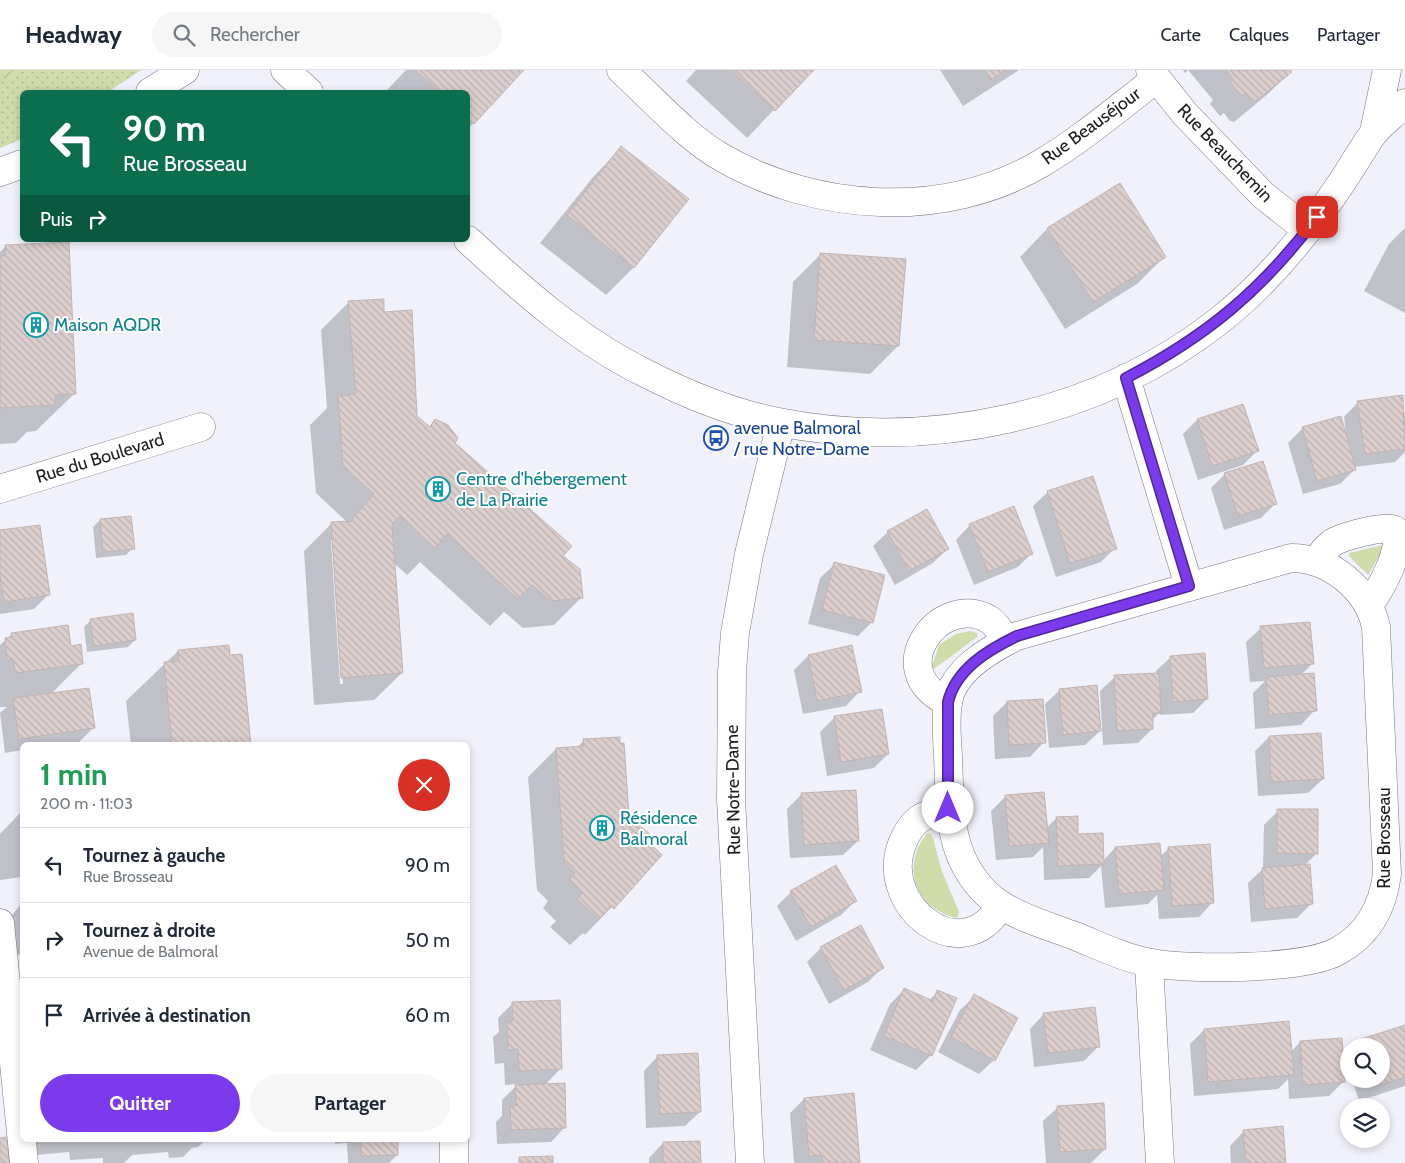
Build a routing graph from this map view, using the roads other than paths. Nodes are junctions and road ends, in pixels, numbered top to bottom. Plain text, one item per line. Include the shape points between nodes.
1 (185, 70) edge
2 (285, 70) edge
3 (621, 70) edge
4 (1387, 70) edge
5 (1153, 74) edge
6 (153, 90) edge
7 (307, 90) edge
8 (1391, 115) edge
9 (20, 165) edge
10 (0, 172) edge
11 (1307, 230) junction
12 (470, 242) edge
13 (1126, 378) junction
14 (781, 423) junction
15 (201, 427) dead end
16 (0, 489) edge
17 (1317, 561) junction
18 (1189, 586) junction
19 (1368, 605) junction
20 (1006, 641) junction
21 (948, 702) junction
22 (948, 808) junction
23 (1001, 905) junction
24 (0, 923) edge
25 (1149, 963) junction
26 (20, 1123) edge
27 (22, 1142) edge
28 (454, 1142) edge
29 (24, 1163) edge
30 (454, 1163) edge
31 (750, 1163) edge
32 (1160, 1163) edge

1 - 6 street
2 - 7 street
3 - 5 street, Rue Beauséjour via 698,140 748,170 812,194 839,199 909,202 974,191 1039,164 1066,147
4 - 8 street
5 - 11 street, Rue Beauchemin via 1263,195
8 - 11 street
9 - 10 street
11 - 13 street via 1268,276 1220,320 1170,355
12 - 14 street via 537,302 615,357 696,396
13 - 14 street via 1074,400 980,425 879,432
13 - 18 street
14 - 31 street, Rue Notre-Dame via 748,554 732,672 731,799
15 - 16 street, Rue du Boulevard
17 - 18 street, Rue Brosseau via 1291,558
17 - 19 street, Rue Brosseau via 1344,577
17 - 19 street via 1325,550 1342,538 1381,528 1396,531 1400,544 1395,560 1381,591
18 - 20 street, Rue Brosseau via 1027,632
19 - 25 street, Rue Brosseau via 1378,636 1388,874 1378,912 1349,944 1310,962 1196,966
20 - 21 street, Rue Brosseau via 984,655 958,679
20 - 21 street via 988,619 967,615 944,620 926,634 918,656 920,676 930,692
21 - 22 street, Rue Brosseau
22 - 23 street, Rue Brosseau via 956,843 966,867 980,887
22 - 23 street via 920,818 905,838 897,867 904,897 930,924 953,933 966,933 985,926
23 - 25 street, Rue Brosseau
24 - 26 street
25 - 32 street
27 - 29 street
28 - 30 street

